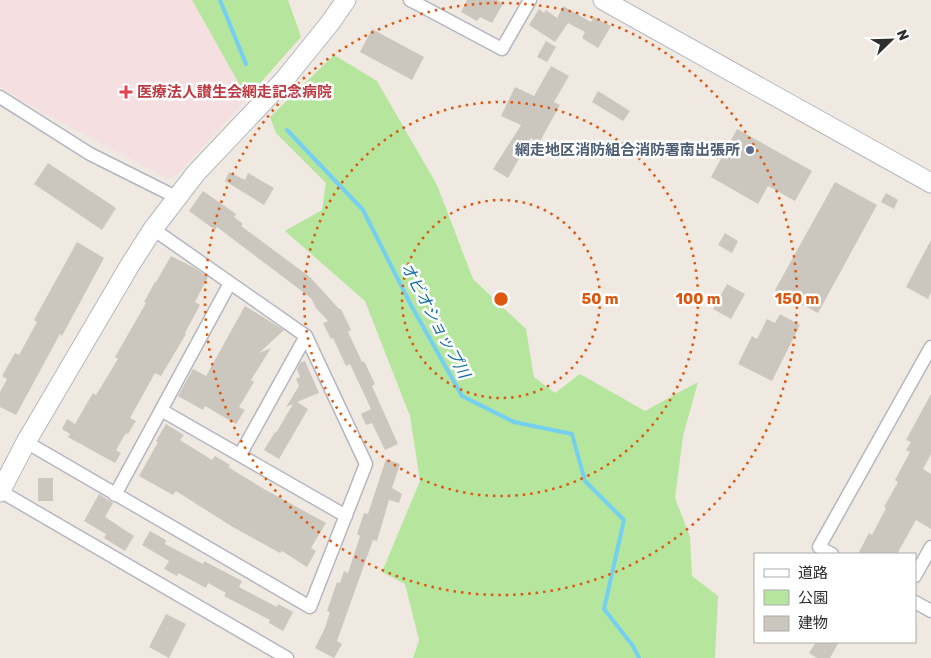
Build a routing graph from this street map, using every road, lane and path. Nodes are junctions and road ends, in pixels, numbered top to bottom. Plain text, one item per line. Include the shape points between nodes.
1 (346, 0) edge
2 (410, 0) edge
3 (530, 0) edge
4 (603, 0) edge
5 (0, 97) edge
6 (931, 183) edge
7 (176, 197) junction
8 (154, 229) junction
9 (230, 283) junction
10 (306, 336) junction
11 (931, 347) edge
12 (162, 410) junction
13 (26, 442) junction
14 (240, 455) junction
15 (0, 491) edge
16 (115, 495) junction
17 (346, 516) junction
18 (931, 547) edge
19 (830, 553) edge
20 (916, 574) edge
21 (916, 603) edge
22 (931, 611) edge
23 (287, 658) edge

1 - 7 street via 284,80
2 - 3 street via 502,50
4 - 6 street
5 - 7 street via 90,154
7 - 8 street
8 - 9 street
8 - 13 street
9 - 10 street
9 - 12 street
10 - 14 street
10 - 17 street via 366,464
11 - 19 street via 820,547
12 - 14 street
12 - 16 street
13 - 15 street
13 - 16 street
14 - 17 street
15 - 23 street
16 - 17 street via 310,607
18 - 20 street
21 - 22 street

